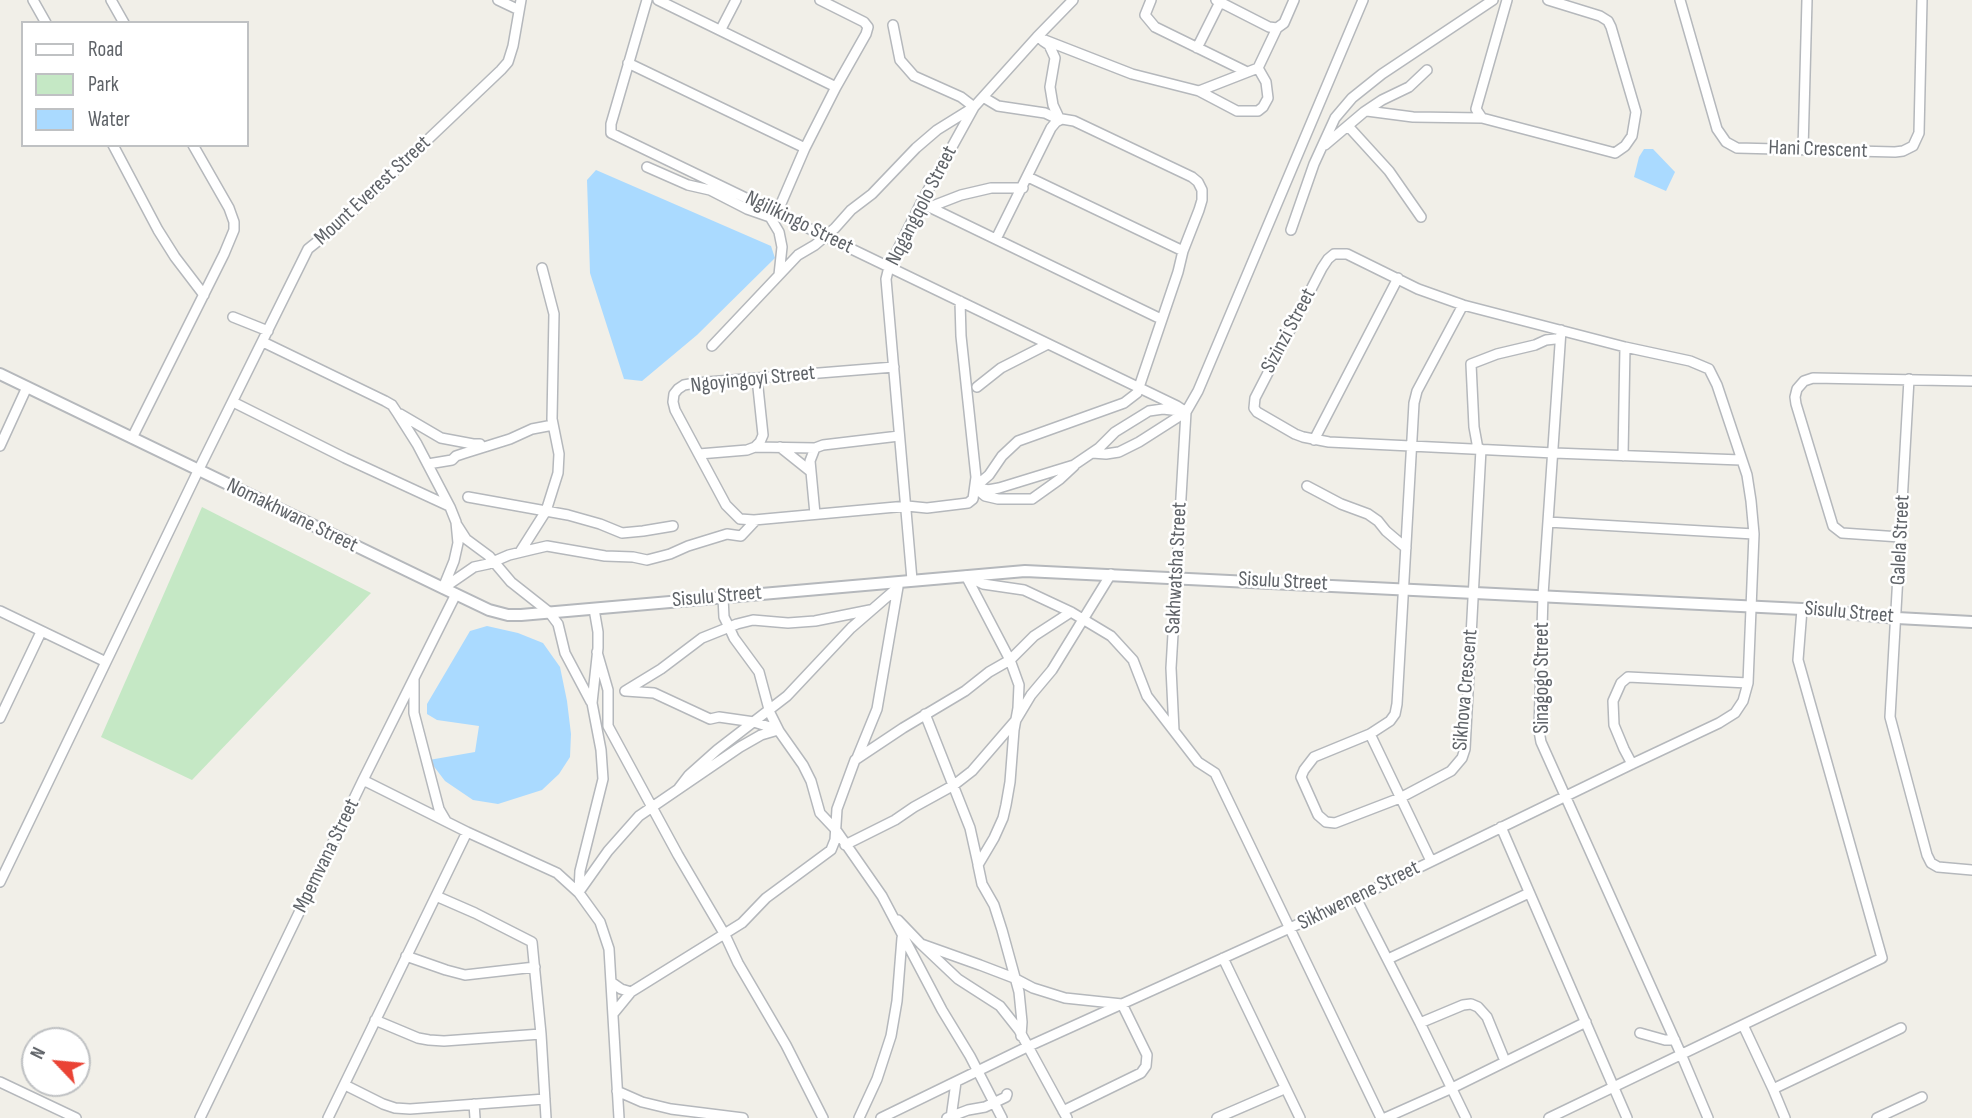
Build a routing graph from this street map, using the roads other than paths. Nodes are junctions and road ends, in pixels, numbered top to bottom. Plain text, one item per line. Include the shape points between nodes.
1 (33, 0) edge
2 (111, 0) edge
3 (498, 0) edge
4 (647, 0) edge
5 (658, 0) edge
6 (736, 0) edge
7 (820, 0) edge
8 (1073, 0) edge
9 (1150, 0) edge
10 (1294, 0) edge
11 (1363, 0) edge
12 (1493, 0) edge
13 (1507, 0) edge
14 (1548, 0) edge
15 (1680, 0) edge
16 (1807, 0) edge
17 (1922, 0) edge
18 (1218, 1) edge
19 (520, 5) edge
20 (45, 21) edge
21 (123, 21) edge
22 (893, 25) dead end
23 (1277, 28) junction
24 (721, 29) junction
25 (1037, 37) junction
26 (1197, 48) junction
27 (628, 63) junction
28 (1258, 68) junction
29 (1427, 70) dead end
30 (1247, 72) junction
31 (836, 87) junction
32 (1199, 91) junction
33 (983, 97) junction
34 (974, 107) junction
35 (1367, 111) junction
36 (1482, 118) junction
37 (1060, 120) junction
38 (1348, 125) junction
39 (114, 147) edge
40 (194, 147) edge
41 (805, 148) junction
42 (1803, 150) junction
43 (1320, 151) junction
44 (647, 167) dead end
45 (1028, 177) junction
46 (1023, 188) junction
47 (921, 202) junction
48 (930, 207) junction
49 (777, 213) junction
50 (1421, 217) dead end
51 (1291, 230) dead end
52 (826, 236) junction
53 (996, 239) junction
54 (1183, 251) junction
55 (889, 267) junction
56 (542, 268) dead end
57 (778, 276) junction
58 (1398, 278) junction
59 (204, 295) junction
60 (960, 301) junction
61 (1463, 305) junction
62 (233, 317) dead end
63 (1161, 319) junction
64 (1561, 330) junction
65 (268, 331) junction
66 (1555, 339) dead end
67 (263, 342) junction
68 (1048, 344) junction
69 (712, 346) dead end
70 (1625, 347) junction
71 (894, 366) junction
72 (0, 374) edge
73 (757, 377) junction
74 (1909, 379) junction
75 (1972, 380) edge
76 (27, 387) junction
77 (977, 387) dead end
78 (1138, 387) junction
79 (233, 402) junction
80 (1185, 412) junction
81 (398, 414) junction
82 (553, 425) junction
83 (899, 436) junction
84 (132, 438) junction
85 (1314, 440) junction
86 (494, 443) junction
87 (0, 446) edge
88 (1411, 446) junction
89 (755, 447) junction
90 (780, 447) junction
91 (816, 448) junction
92 (1479, 449) junction
93 (1092, 453) junction
94 (1554, 453) junction
95 (699, 454) junction
96 (1623, 456) junction
97 (1741, 460) junction
98 (428, 464) junction
99 (1074, 465) junction
100 (198, 471) junction
101 (810, 471) junction
102 (1307, 486) dead end
103 (975, 487) junction
104 (468, 497) dead end
105 (450, 506) junction
106 (906, 506) junction
107 (546, 511) junction
108 (814, 514) junction
109 (756, 520) junction
110 (1548, 522) junction
111 (456, 523) junction
112 (673, 526) dead end
113 (1754, 534) junction
114 (1900, 537) junction
115 (1406, 548) junction
116 (520, 552) junction
117 (493, 561) junction
118 (1111, 575) junction
119 (966, 576) junction
120 (1176, 577) junction
121 (904, 583) junction
122 (443, 588) junction
123 (1404, 589) junction
124 (1473, 592) junction
125 (456, 594) junction
126 (1543, 596) junction
127 (723, 597) junction
128 (1750, 607) junction
129 (594, 608) junction
130 (1802, 609) junction
131 (870, 610) junction
132 (0, 611) edge
133 (549, 612) junction
134 (1071, 612) junction
135 (1897, 618) junction
136 (1084, 620) junction
137 (1972, 622) edge
138 (729, 627) junction
139 (41, 632) junction
140 (597, 652) junction
141 (1010, 660) junction
142 (106, 662) junction
143 (414, 678) junction
144 (1748, 682) junction
145 (592, 703) junction
146 (769, 710) junction
147 (925, 714) junction
148 (0, 718) edge
149 (1016, 720) junction
150 (753, 722) junction
151 (778, 730) junction
152 (1174, 731) junction
153 (1370, 734) junction
154 (858, 758) junction
155 (1632, 764) junction
156 (363, 780) junction
157 (954, 785) junction
158 (679, 788) junction
159 (1566, 796) junction
160 (1400, 798) junction
161 (652, 807) junction
162 (447, 822) junction
163 (1501, 827) junction
164 (836, 830) junction
165 (467, 832) junction
166 (845, 845) junction
167 (1431, 861) junction
168 (978, 865) junction
169 (1972, 870) edge
170 (0, 882) edge
171 (579, 891) junction
172 (1529, 893) junction
173 (436, 896) junction
174 (1356, 898) junction
175 (893, 915) junction
176 (1289, 929) junction
177 (724, 935) junction
178 (902, 935) junction
179 (921, 944) junction
180 (406, 956) junction
181 (1223, 958) junction
182 (1388, 960) junction
183 (535, 967) junction
184 (1014, 978) junction
185 (611, 982) junction
186 (631, 992) junction
187 (1122, 1004) junction
188 (613, 1014) junction
189 (375, 1020) junction
190 (1586, 1022) junction
191 (1420, 1023) junction
192 (1743, 1026) junction
193 (1901, 1028) dead end
194 (1640, 1033) dead end
195 (541, 1034) junction
196 (1021, 1036) junction
197 (1675, 1040) junction
198 (1027, 1047) junction
199 (1681, 1054) junction
200 (1505, 1061) junction
201 (978, 1071) junction
202 (0, 1082) edge
203 (956, 1082) junction
204 (345, 1085) junction
205 (1615, 1087) junction
206 (1284, 1088) junction
207 (1450, 1088) junction
208 (1773, 1089) junction
209 (617, 1091) junction
210 (1007, 1094) dead end
211 (1922, 1097) dead end
212 (545, 1099) junction
213 (994, 1103) junction
214 (474, 1104) junction
215 (410, 1113) edge
216 (1065, 1115) edge
217 (949, 1117) edge
218 (76, 1118) edge
219 (200, 1118) edge
220 (328, 1118) edge
221 (475, 1118) edge
222 (546, 1118) edge
223 (619, 1118) edge
224 (743, 1118) edge
225 (823, 1118) edge
226 (859, 1118) edge
227 (881, 1118) edge
228 (1002, 1118) edge
229 (1217, 1118) edge
230 (1300, 1118) edge
231 (1383, 1118) edge
232 (1466, 1118) edge
233 (1549, 1118) edge
234 (1627, 1118) edge
235 (1707, 1118) edge
236 (1785, 1118) edge
237 (1877, 1118) edge

1 - 20 street
2 - 21 street
3 - 19 street
4 - 27 street
5 - 24 street
6 - 24 street
7 - 31 street via 868,27
8 - 25 street, Nqgangqolo Street
9 - 26 street via 1145,15 1155,27
10 - 23 street
11 - 80 street, Sakhwatsha Street via 1198,391
12 - 43 street via 1352,98 1335,118
13 - 36 street via 1476,109
14 - 36 street via 1608,21 1636,112 1632,136 1625,146 1608,153
15 - 42 street, Hani Crescent via 1722,138 1737,148
16 - 42 street
17 - 42 street, Hani Crescent via 1919,133 1913,146 1895,152
18 - 23 street
18 - 26 street
19 - 65 street, Mount Everest Street via 508,62 308,249
22 - 34 street via 900,60 914,76
23 - 28 street
24 - 31 street
25 - 32 street via 1132,74
25 - 33 street, Nqgangqolo Street
25 - 37 street via 1049,44 1055,58 1050,86
26 - 30 street
27 - 41 street
27 - 49 street, Ngilikingo Street via 611,133
28 - 30 street
28 - 32 street via 1268,98 1258,111 1237,111
29 - 35 street via 1409,87
30 - 32 street
31 - 41 street
33 - 34 street, Nqgangqolo Street
33 - 37 street via 998,106 1045,113
34 - 47 street, Nqgangqolo Street
34 - 52 street via 937,130
35 - 36 street
35 - 38 street
37 - 45 street via 1051,128
37 - 54 street via 1074,121 1198,182 1202,200
38 - 43 street
38 - 50 street
39 - 59 street via 158,230
40 - 59 street via 234,222
41 - 49 street
43 - 51 street
44 - 57 street via 770,217 782,247
45 - 46 street
45 - 54 street
46 - 48 street via 992,188
46 - 53 street
47 - 48 street
47 - 55 street, Nqgangqolo Street
48 - 53 street
49 - 52 street, Ngilikingo Street
52 - 55 street, Ngilikingo Street
52 - 57 street
53 - 63 street
54 - 63 street
55 - 60 street, Ngilikingo Street
55 - 71 street, Nqgangqolo Street via 885,289
56 - 82 street via 554,314
57 - 69 street
58 - 61 street, Sizinzi Street
58 - 85 street
58 - 85 street, Sizinzi Street via 1347,254 1334,254 1257,392 1257,412
59 - 84 street
60 - 68 street, Ngilikingo Street
60 - 103 street
61 - 64 street, Sizinzi Street
61 - 88 street, Sikhova Crescent via 1418,391
62 - 65 street
63 - 78 street
64 - 70 street, Sizinzi Street
64 - 94 street, Sinagogo Street
65 - 67 street, Mount Everest Street
66 - 92 street via 1471,363
67 - 79 street, Mount Everest Street
67 - 81 street via 386,401
68 - 77 street via 1001,368
68 - 78 street, Ngilikingo Street
70 - 96 street
70 - 97 street, Sizinzi Street via 1709,369
71 - 73 street, Ngoyingoyi Street
71 - 83 street, Nqgangqolo Street
72 - 76 street, Nomakhwane Street
73 - 89 street via 763,435
73 - 95 street, Ngoyingoyi Street via 684,385 674,394 675,410
74 - 75 street
74 - 114 street, Galela Street
74 - 114 street via 1813,378 1800,384 1796,397 1833,526 1842,533
76 - 84 street, Nomakhwane Street
76 - 87 street
78 - 80 street, Ngilikingo Street
78 - 103 street via 1124,403 1018,441
79 - 100 street, Mount Everest Street
79 - 105 street
80 - 93 street via 1119,452
80 - 93 street via 1149,411
80 - 120 street, Sakhwatsha Street
81 - 86 street via 441,438
81 - 98 street
82 - 86 street
82 - 107 street via 558,473
83 - 91 street
83 - 106 street, Nqgangqolo Street
84 - 100 street, Nomakhwane Street
85 - 88 street, Sizinzi Street
86 - 98 street
88 - 92 street, Sizinzi Street
88 - 115 street, Sikhova Crescent
89 - 90 street
89 - 95 street
90 - 91 street
90 - 101 street
91 - 101 street
92 - 94 street, Sizinzi Street
92 - 124 street
93 - 99 street
94 - 96 street, Sizinzi Street
94 - 110 street, Sinagogo Street
95 - 109 street, Ngoyingoyi Street via 733,514
96 - 97 street, Sizinzi Street
97 - 113 street, Sizinzi Street
98 - 105 street
99 - 103 street via 999,488
99 - 103 street via 1032,499 998,499
100 - 122 street, Nomakhwane Street
100 - 142 street, Mount Everest Street
101 - 108 street
102 - 115 street via 1368,514
103 - 106 street via 968,503
104 - 107 street
105 - 111 street
106 - 108 street
106 - 121 street, Nqgangqolo Street
107 - 112 street via 622,533
107 - 116 street
108 - 109 street
109 - 116 street via 741,536 727,534 648,560 547,546
110 - 113 street
110 - 126 street, Sinagogo Street
111 - 117 street via 466,539
111 - 122 street via 454,561
113 - 128 street, Sizinzi Street
114 - 135 street, Galela Street
115 - 123 street, Sikhova Crescent
116 - 117 street
117 - 122 street via 474,567
117 - 133 street
118 - 119 street, Sisulu Street via 1025,571
118 - 120 street, Sisulu Street
118 - 136 street
119 - 121 street, Sisulu Street
119 - 134 street via 983,584 1024,590
119 - 141 street
120 - 123 street, Sisulu Street
120 - 152 street, Sakhwatsha Street via 1171,668
121 - 127 street, Sisulu Street
121 - 131 street
121 - 154 street, Nqgangqolo Street via 880,698
122 - 125 street, Nomakhwane Street
123 - 124 street, Sisulu Street
123 - 153 street, Sikhova Crescent via 1395,714
124 - 126 street, Sisulu Street
124 - 160 street, Sikhova Crescent via 1462,758 1451,771
125 - 133 street, Nomakhwane Street via 508,615
125 - 143 street, Mpemvana Street
126 - 128 street, Sisulu Street
126 - 159 street, Sinagogo Street via 1539,731
127 - 129 street, Sisulu Street
127 - 138 street
128 - 130 street, Sisulu Street
128 - 144 street, Sikhwenene Street
129 - 133 street, Nomakhwane Street
129 - 140 street
130 - 135 street, Sisulu Street
130 - 192 street via 1798,660 1882,958
131 - 138 street via 815,621 753,620
131 - 146 street
132 - 139 street
133 - 145 street
134 - 136 street
134 - 141 street via 1034,636
135 - 137 street, Sisulu Street
135 - 169 street, Galela Street via 1890,717 1927,855 1938,867
136 - 149 street
136 - 152 street via 1111,636 1133,660 1146,696
138 - 146 street via 759,672
138 - 150 street via 702,638 625,691 654,693 710,719
139 - 142 street
139 - 148 street
140 - 145 street
140 - 161 street via 608,690 607,726
141 - 147 street
141 - 149 street via 1018,685
142 - 170 street, Mount Everest Street
143 - 156 street, Mpemvana Street
143 - 162 street via 414,713 439,809
144 - 155 street, Sikhwenene Street via 1735,713
144 - 155 street via 1628,677 1614,701 1614,725
145 - 171 street via 603,779
146 - 150 street
146 - 151 street
147 - 154 street
147 - 157 street
149 - 157 street
149 - 168 street via 1003,818
150 - 151 street
150 - 158 street
151 - 158 street via 761,735
151 - 164 street via 803,765 820,813
152 - 176 street via 1198,762 1215,773
153 - 160 street
153 - 160 street, Sikhova Crescent via 1314,757 1304,770 1301,777 1318,815 1335,823
154 - 164 street, Nqgangqolo Street via 844,786
155 - 159 street, Sikhwenene Street
156 - 162 street
156 - 219 street, Mpemvana Street
157 - 166 street
157 - 168 street
158 - 161 street
159 - 163 street, Sikhwenene Street
159 - 197 street, Sinagogo Street
160 - 167 street
161 - 171 street via 624,831
161 - 177 street
162 - 165 street
163 - 167 street, Sikhwenene Street
163 - 172 street
164 - 166 street
164 - 177 street via 831,850
165 - 171 street via 557,873
165 - 173 street
166 - 175 street
167 - 174 street, Sikhwenene Street
168 - 184 street
171 - 185 street via 606,935
172 - 182 street
172 - 190 street
173 - 180 street
173 - 183 street via 532,942
174 - 176 street, Sikhwenene Street
174 - 182 street
175 - 178 street
175 - 179 street
176 - 181 street, Sikhwenene Street
176 - 231 street
177 - 186 street
177 - 225 street
178 - 201 street
178 - 226 street via 891,1036
179 - 184 street
179 - 196 street via 958,979 1000,1006
180 - 183 street via 465,975
180 - 189 street
181 - 187 street, Sikhwenene Street
181 - 206 street
182 - 191 street
183 - 195 street
184 - 187 street via 1065,998
184 - 196 street
185 - 186 street
185 - 188 street
186 - 188 street
187 - 198 street, Sikhwenene Street
187 - 216 street via 1147,1055 1146,1066
188 - 209 street
189 - 195 street via 429,1040
189 - 204 street
190 - 200 street
190 - 205 street
191 - 200 street via 1463,1005 1478,1007 1487,1017
191 - 207 street
192 - 199 street
192 - 208 street
193 - 208 street
194 - 197 street
195 - 212 street
196 - 198 street
197 - 199 street, Sinagogo Street
198 - 201 street, Sikhwenene Street
198 - 216 street
199 - 205 street
199 - 235 street, Sinagogo Street
200 - 207 street
201 - 203 street, Sikhwenene Street
201 - 213 street
202 - 218 street
203 - 217 street
203 - 227 street, Sikhwenene Street
204 - 215 street
204 - 220 street
205 - 233 street
205 - 234 street
206 - 229 street
206 - 230 street
207 - 231 street
207 - 232 street
208 - 236 street
209 - 223 street
209 - 224 street via 671,1109
210 - 213 street
211 - 237 street
212 - 214 street
212 - 222 street
213 - 217 street
213 - 228 street
214 - 215 street
214 - 221 street

